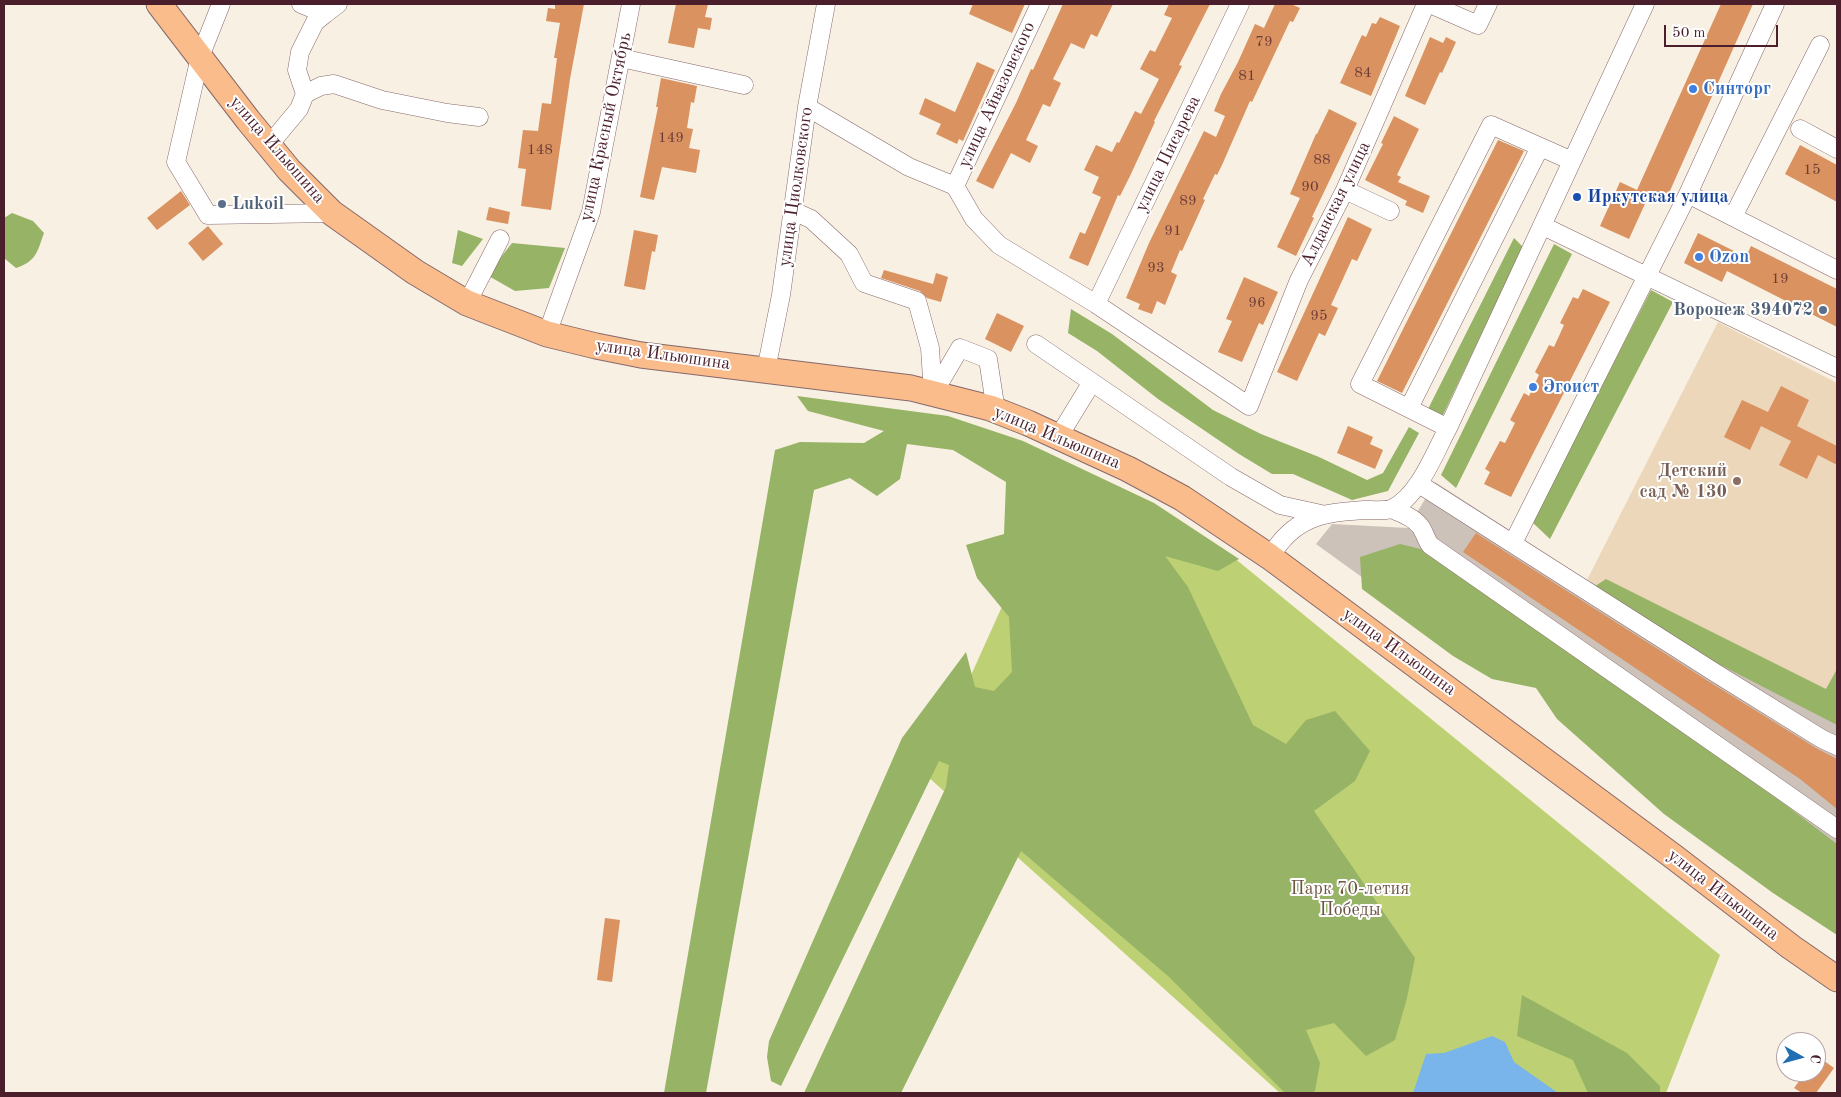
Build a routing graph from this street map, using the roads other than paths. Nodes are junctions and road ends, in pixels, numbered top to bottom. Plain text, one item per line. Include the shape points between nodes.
1 (160, 4) edge
2 (221, 4) edge
3 (301, 4) edge
4 (631, 4) edge
5 (826, 4) edge
6 (1040, 4) edge
7 (1240, 4) edge
8 (1428, 4) edge
9 (1488, 4) edge
10 (1645, 4) edge
11 (1775, 4) edge
12 (332, 9) edge
13 (1820, 46) dead end
14 (200, 57) junction
15 (621, 58) junction
16 (744, 86) dead end
17 (305, 94) junction
18 (807, 107) junction
19 (479, 117) dead end
20 (1800, 129) dead end
21 (269, 145) junction
22 (1540, 147) junction
23 (1837, 149) edge
24 (1572, 161) junction
25 (955, 186) junction
26 (1345, 190) junction
27 (1688, 194) junction
28 (793, 211) junction
29 (1390, 211) dead end
30 (332, 213) junction
31 (1733, 217) junction
32 (1544, 226) junction
33 (500, 239) dead end
34 (1837, 270) edge
35 (1648, 276) junction
36 (467, 303) junction
37 (1096, 304) junction
38 (547, 334) junction
39 (1036, 344) dead end
40 (1837, 368) edge
41 (766, 370) junction
42 (1092, 382) junction
43 (933, 394) junction
44 (1410, 408) junction
45 (996, 411) junction
46 (1448, 428) junction
47 (1059, 436) junction
48 (1419, 484) junction
49 (1390, 509) junction
50 (1322, 514) junction
51 (1513, 543) junction
52 (1270, 557) junction
53 (1837, 746) edge
54 (1837, 829) edge
55 (1837, 979) edge

1 - 14 highway, улица Ильюшина
2 - 14 street
3 - 12 street
4 - 15 street, улица Красный Октябрь
5 - 18 street, улица Циолковского
6 - 25 street, улица Айвазовского
7 - 37 street, улица Писарева
8 - 9 street via 1478,25
8 - 26 street, Алданская улица
10 - 24 street
11 - 27 street
12 - 17 street via 315,22 300,52 298,70
13 - 31 street
14 - 21 highway, улица Ильюшина
14 - 30 street via 176,162 208,215
15 - 16 street
15 - 38 street, улица Красный Октябрь via 591,212
17 - 19 street via 334,84 382,100
17 - 21 street via 299,109
18 - 25 street via 909,167
18 - 28 street, улица Циолковского
20 - 23 street
21 - 30 highway, улица Ильюшина
22 - 24 street
22 - 44 street
22 - 44 street via 1491,125 1360,384
24 - 32 street
25 - 37 street via 974,219 1000,245
26 - 29 street
26 - 37 street, Алданская улица via 1299,280 1248,406
27 - 31 street
27 - 35 street
28 - 41 street, улица Циолковского
28 - 43 street via 811,219 849,254 864,283 917,301 930,348
30 - 36 highway, улица Ильюшина via 407,267
31 - 34 street
32 - 35 street
32 - 46 street
33 - 36 street
35 - 40 street
35 - 51 street
36 - 38 highway, улица Ильюшина
38 - 41 highway, улица Ильюшина via 641,355
39 - 42 street
41 - 43 highway, улица Ильюшина via 911,388
42 - 47 street
42 - 50 street via 1231,477 1280,505
43 - 45 highway, улица Ильюшина
43 - 45 street via 960,348 988,359
44 - 46 street
45 - 47 highway, улица Ильюшина
46 - 48 street
47 - 52 highway, улица Ильюшина via 1182,498
48 - 49 street
48 - 51 street
49 - 50 street
49 - 54 street via 1416,522 1430,545
50 - 52 street via 1304,521 1277,544
51 - 53 street via 1714,672
52 - 55 highway, улица Ильюшина

